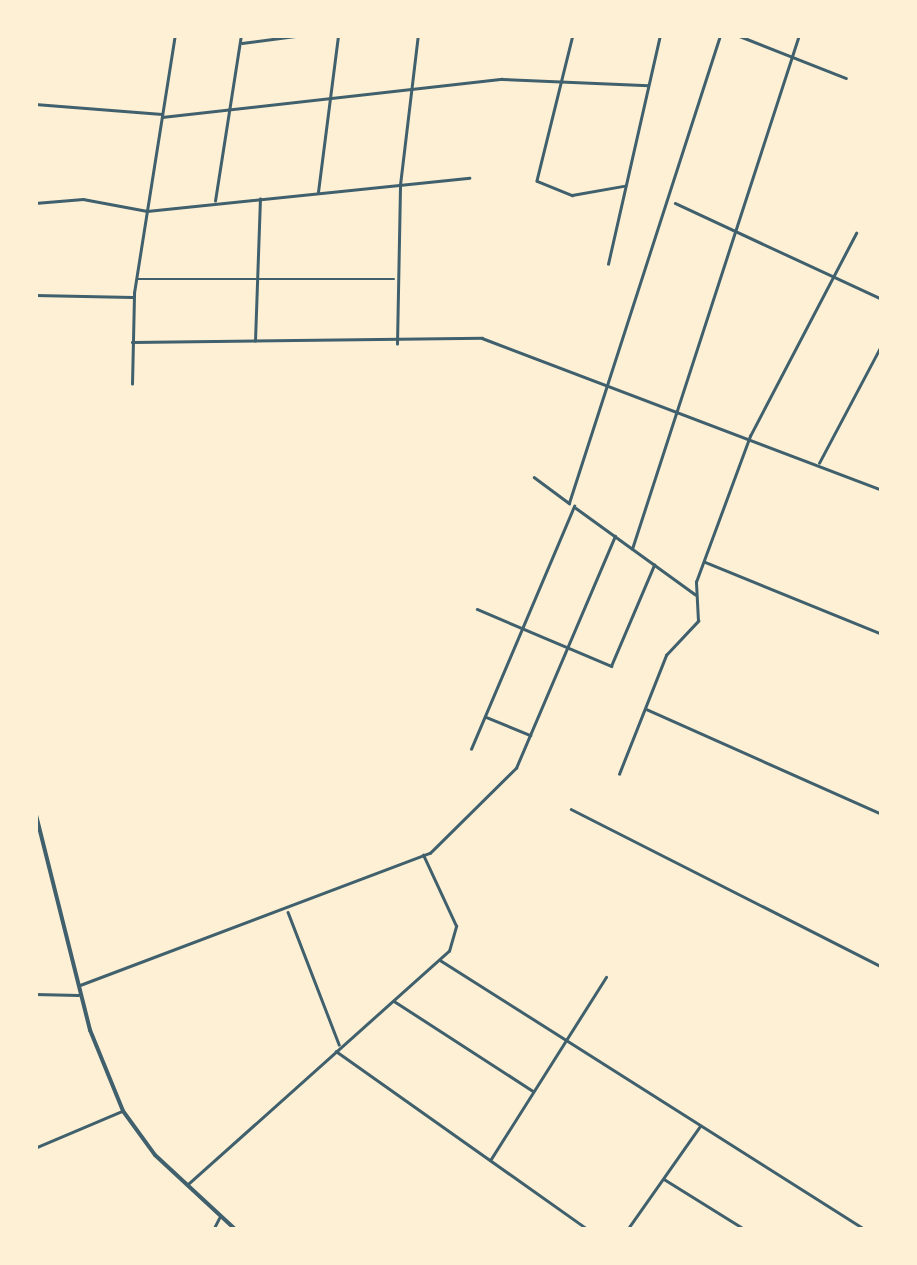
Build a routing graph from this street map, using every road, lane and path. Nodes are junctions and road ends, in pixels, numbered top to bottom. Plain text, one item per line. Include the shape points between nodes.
1 (175, 35) edge
2 (242, 35) edge
3 (304, 35) edge
4 (338, 35) edge
5 (418, 35) edge
6 (573, 35) edge
7 (660, 35) edge
8 (720, 35) edge
9 (738, 35) edge
10 (799, 35) edge
11 (240, 43) junction
12 (792, 57) junction
13 (846, 78) dead end
14 (557, 82) junction
15 (648, 85) junction
16 (409, 91) junction
17 (329, 102) junction
18 (35, 104) edge
19 (231, 114) junction
20 (162, 115) junction
21 (469, 178) dead end
22 (400, 185) junction
23 (623, 186) junction
24 (318, 193) junction
25 (260, 199) junction
26 (673, 202) junction
27 (35, 203) edge
28 (214, 204) junction
29 (147, 211) junction
30 (743, 230) junction
31 (856, 233) dead end
32 (608, 264) dead end
33 (835, 274) junction
34 (136, 279) junction
35 (255, 279) junction
36 (396, 279) junction
37 (35, 295) edge
38 (134, 297) junction
39 (882, 300) edge
40 (132, 342) junction
41 (255, 343) junction
42 (882, 344) edge
43 (397, 345) junction
44 (614, 381) junction
45 (132, 384) dead end
46 (681, 408) junction
47 (750, 436) junction
48 (818, 464) junction
49 (534, 478) dead end
50 (882, 490) edge
51 (572, 505) junction
52 (615, 536) junction
53 (632, 549) junction
54 (703, 562) junction
55 (654, 565) junction
56 (698, 596) junction
57 (477, 609) dead end
58 (522, 628) junction
59 (882, 634) edge
60 (567, 648) junction
61 (644, 709) junction
62 (485, 717) junction
63 (530, 735) junction
64 (471, 749) dead end
65 (619, 774) dead end
66 (571, 808) dead end
67 (35, 812) edge
68 (882, 814) edge
69 (423, 856) junction
70 (287, 910) junction
71 (440, 960) junction
72 (882, 966) edge
73 (606, 977) dead end
74 (80, 985) junction
75 (35, 994) edge
76 (81, 995) junction
77 (394, 1001) junction
78 (567, 1040) junction
79 (337, 1048) junction
80 (534, 1092) junction
81 (123, 1111) junction
82 (700, 1124) junction
83 (35, 1148) edge
84 (490, 1160) junction
85 (663, 1178) junction
86 (186, 1186) junction
87 (220, 1216) junction
88 (214, 1230) edge
89 (236, 1230) edge
90 (589, 1230) edge
91 (627, 1230) edge
92 (746, 1230) edge
93 (866, 1230) edge

1 - 20 street
2 - 11 street
3 - 11 street
4 - 17 street
5 - 16 street
6 - 14 street
7 - 15 street
8 - 26 street
9 - 12 street
10 - 12 street
11 - 19 street
12 - 13 street
12 - 30 street
14 - 15 street
14 - 16 street
14 - 23 street via 538,181 572,195
15 - 23 street
16 - 17 street
16 - 22 street
17 - 19 street
17 - 24 street
18 - 20 street
19 - 20 street
19 - 28 street
20 - 29 street
21 - 22 street
22 - 24 street
22 - 36 street
23 - 32 street
24 - 25 street
25 - 28 street
25 - 35 street
26 - 30 street
26 - 44 street
27 - 29 street via 84,199
28 - 29 street
29 - 34 street
30 - 33 street
30 - 46 street
31 - 33 street
33 - 39 street
33 - 47 street
34 - 35 street
34 - 38 street
35 - 36 street
35 - 41 street
36 - 43 street
37 - 38 street
38 - 40 street
40 - 41 street
40 - 45 street
41 - 43 street
42 - 48 street
43 - 44 street via 482,338
44 - 46 street
44 - 51 street
46 - 47 street
46 - 53 street
47 - 48 street
47 - 54 street
48 - 50 street
49 - 51 street
51 - 52 street
51 - 58 street
52 - 53 street
52 - 60 street
53 - 55 street
54 - 56 street
54 - 59 street
55 - 56 street
55 - 60 street via 611,666
56 - 61 street via 698,620 666,655
57 - 58 street
58 - 60 street
58 - 62 street
60 - 63 street
61 - 65 street
61 - 68 street
62 - 63 street
62 - 64 street
63 - 69 street via 512,775
66 - 72 street
67 - 74 street
69 - 70 street
69 - 71 street via 456,926
70 - 74 street
70 - 79 street
71 - 77 street
71 - 78 street
73 - 78 street
74 - 76 street
75 - 76 street
76 - 81 street
77 - 79 street
77 - 80 street
78 - 80 street
78 - 82 street
79 - 84 street
79 - 86 street
80 - 84 street
81 - 83 street
81 - 86 street
82 - 85 street
82 - 93 street
84 - 90 street
85 - 91 street
85 - 92 street
86 - 87 street
87 - 88 street
87 - 89 street

